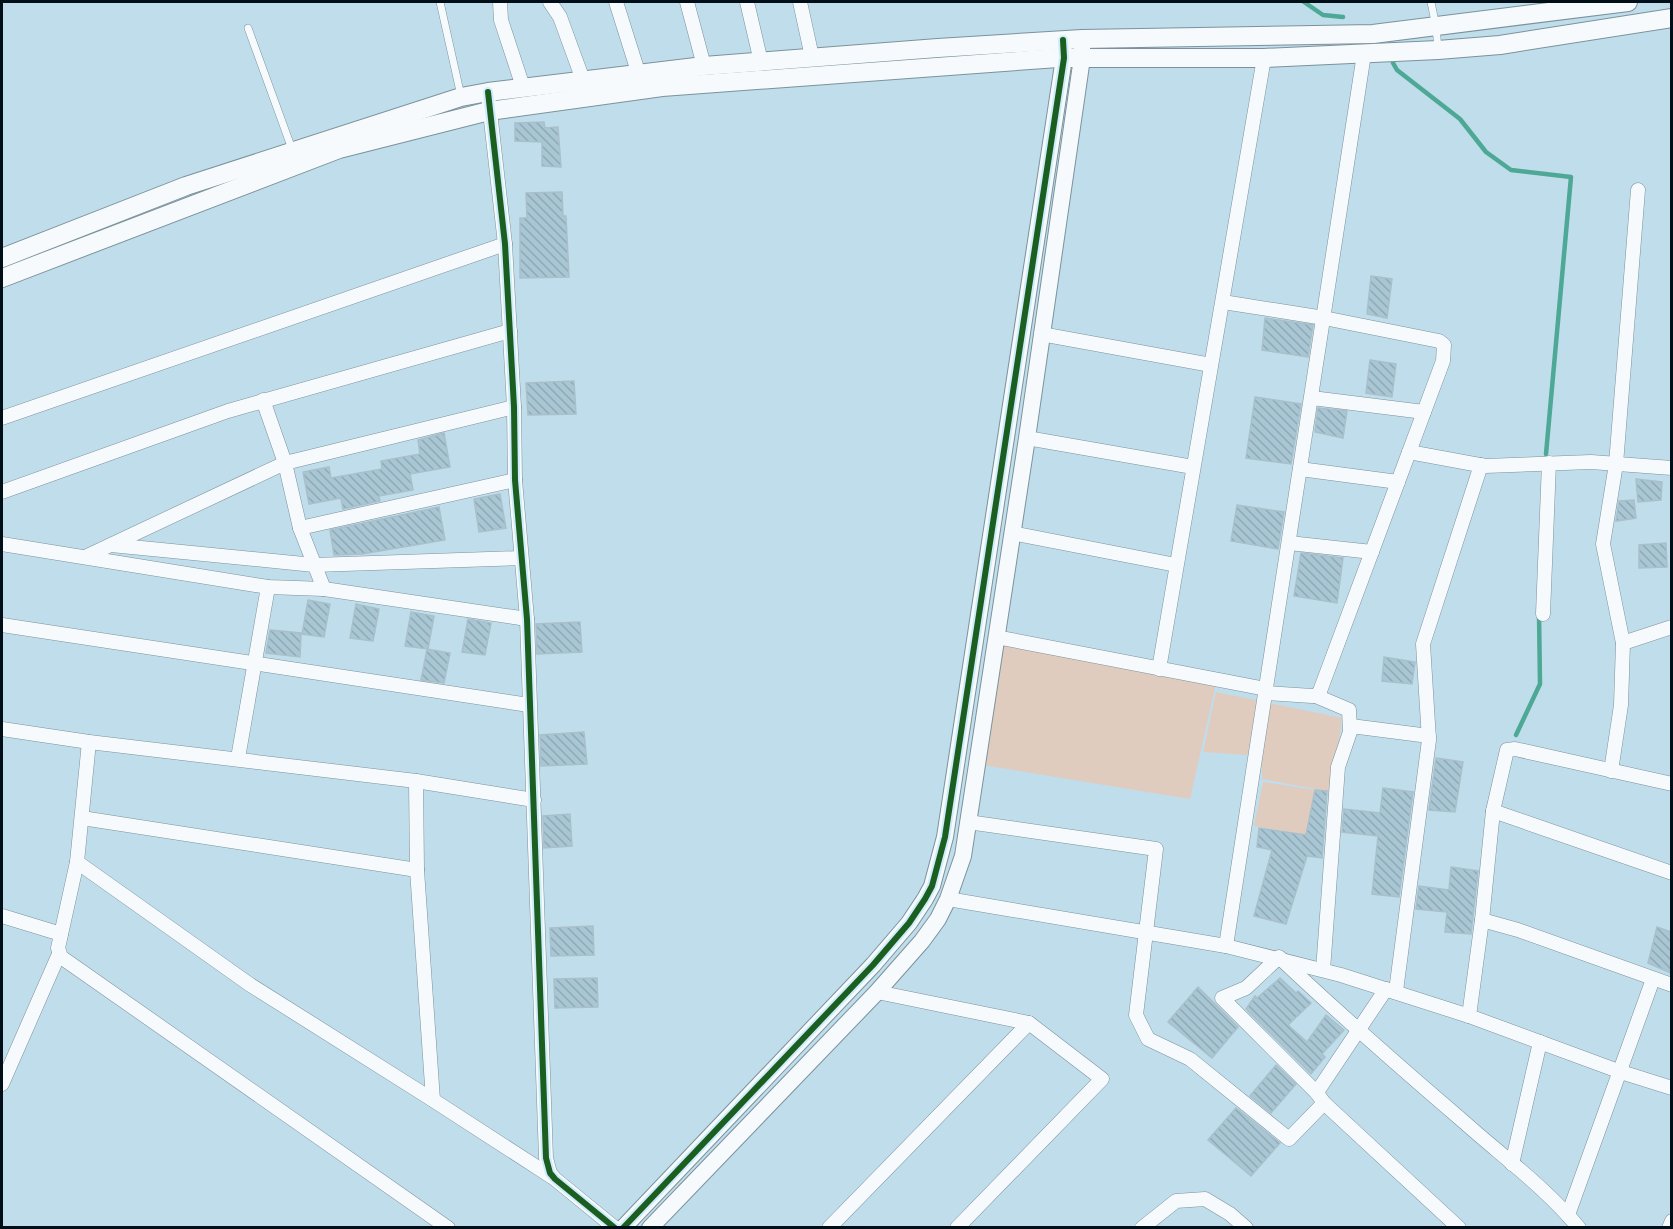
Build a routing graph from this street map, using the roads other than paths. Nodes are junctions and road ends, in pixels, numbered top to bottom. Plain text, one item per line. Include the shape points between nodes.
1 (440, 2) edge
2 (500, 2) edge
3 (550, 2) edge
4 (616, 2) edge
5 (687, 2) edge
6 (747, 2) edge
7 (800, 2) edge
8 (1431, 2) edge
9 (1628, 2) edge
10 (1671, 18) edge
11 (1436, 27) junction
12 (248, 28) dead end
13 (1082, 48) junction
14 (1063, 49) junction
15 (1438, 50) junction
16 (1364, 54) junction
17 (812, 57) junction
18 (1264, 58) junction
19 (761, 62) junction
20 (704, 66) junction
21 (639, 75) junction
22 (583, 80) junction
23 (523, 87) junction
24 (488, 92) junction
25 (461, 97) junction
26 (489, 111) junction
27 (293, 152) junction
28 (1638, 190) dead end
29 (506, 244) junction
30 (2, 258) edge
31 (2, 278) edge
32 (1223, 302) junction
33 (1324, 318) junction
34 (510, 331) junction
35 (1041, 334) junction
36 (1211, 365) junction
37 (1312, 398) junction
38 (263, 400) junction
39 (514, 407) junction
40 (1424, 412) junction
41 (2, 418) edge
42 (1027, 438) junction
43 (1409, 452) junction
44 (285, 463) junction
45 (1548, 463) junction
46 (1616, 464) junction
47 (1481, 465) junction
48 (1193, 467) junction
49 (1671, 468) edge
50 (1300, 469) junction
51 (515, 480) junction
52 (1398, 482) junction
53 (2, 492) edge
54 (300, 528) junction
55 (1012, 533) junction
56 (1289, 543) junction
57 (2, 544) edge
58 (111, 545) junction
59 (1372, 552) junction
60 (85, 557) junction
61 (522, 558) junction
62 (314, 565) junction
63 (1176, 565) junction
64 (268, 587) junction
65 (324, 589) junction
66 (1543, 615) dead end
67 (527, 619) junction
68 (2, 625) edge
69 (1671, 627) edge
70 (996, 637) junction
71 (1623, 644) junction
72 (256, 664) junction
73 (1159, 669) junction
74 (1266, 691) junction
75 (1316, 696) junction
76 (529, 705) junction
77 (1351, 726) junction
78 (2, 729) edge
79 (1429, 736) junction
80 (89, 742) junction
81 (238, 759) junction
82 (1611, 771) junction
83 (416, 781) junction
84 (1671, 784) edge
85 (534, 800) junction
86 (1493, 810) junction
87 (82, 818) junction
88 (968, 822) junction
89 (77, 862) junction
90 (417, 870) junction
91 (1671, 873) edge
92 (948, 899) junction
93 (2, 916) edge
94 (1482, 920) junction
95 (1147, 932) junction
96 (61, 934) junction
97 (1226, 946) junction
98 (59, 954) junction
99 (1279, 957) junction
100 (1323, 970) junction
101 (1653, 979) junction
102 (1671, 985) edge
103 (1391, 990) junction
104 (877, 992) junction
105 (1468, 1016) junction
106 (1029, 1023) junction
107 (1358, 1031) junction
108 (1540, 1042) junction
109 (1621, 1072) junction
110 (2, 1084) edge
111 (1671, 1088) edge
112 (1321, 1098) junction
113 (433, 1100) junction
114 (1512, 1164) junction
115 (555, 1179) junction
116 (1568, 1215) junction
117 (1671, 1221) edge
118 (445, 1227) edge
119 (615, 1227) edge
120 (623, 1227) edge
121 (650, 1227) edge
122 (829, 1227) edge
123 (957, 1227) edge
124 (1142, 1227) edge
125 (1246, 1227) edge
126 (1459, 1227) edge
127 (1579, 1227) edge
128 (1669, 1227) edge

1 - 25 lane
2 - 23 street via 501,20
3 - 22 street via 560,17
4 - 21 street
5 - 20 street
6 - 19 street
7 - 17 street
8 - 11 lane
9 - 11 main road
10 - 15 main road via 1500,45
11 - 13 main road via 1373,34
11 - 15 lane
12 - 27 lane
13 - 14 main road
13 - 18 main road
13 - 35 street
14 - 17 main road
14 - 26 main road via 662,87
14 - 120 street via 945,837 932,886 909,923 873,966
15 - 16 main road
16 - 18 main road
16 - 33 street
17 - 19 main road
18 - 32 street
19 - 20 main road
20 - 21 main road
21 - 22 main road
22 - 23 main road
23 - 24 main road
24 - 25 main road
24 - 26 street
25 - 27 main road
26 - 29 street
26 - 31 main road via 339,149
27 - 30 main road via 186,186
28 - 46 street
29 - 34 street
29 - 41 street
32 - 33 street
32 - 36 street
33 - 37 street
33 - 40 street via 1444,345 1443,361
34 - 38 street
34 - 39 street
35 - 36 street
35 - 42 street
36 - 48 street
37 - 40 street
37 - 50 street
38 - 44 street
38 - 53 street
39 - 44 street
39 - 51 street
40 - 43 street
42 - 48 street
42 - 55 street
43 - 47 street
43 - 52 street
44 - 54 street
44 - 58 street
45 - 46 street
45 - 47 street
45 - 66 street
46 - 49 street
46 - 71 street via 1604,544
47 - 79 street via 1422,644
48 - 63 street
50 - 52 street
50 - 56 street
51 - 54 street
51 - 61 street
52 - 59 street
54 - 62 street
55 - 63 street
55 - 70 street
56 - 59 street
56 - 74 street
57 - 60 street
58 - 60 street
58 - 62 street
59 - 75 street
60 - 64 street
61 - 62 street
61 - 67 street
62 - 65 street
63 - 73 street
64 - 65 street
64 - 72 street
65 - 67 street
67 - 76 street
68 - 72 street
69 - 71 street
70 - 73 street
70 - 88 street
71 - 82 street via 1621,705
72 - 76 street
72 - 81 street
73 - 74 street
74 - 75 street
74 - 97 street
75 - 77 street via 1349,710
76 - 85 street
77 - 79 street
77 - 100 street via 1338,767
78 - 80 street
79 - 103 street
80 - 81 street
80 - 87 street
81 - 83 street
82 - 84 street
82 - 86 street via 1511,748 1505,753
83 - 85 street
83 - 90 street
85 - 115 street via 546,1158
86 - 91 street
86 - 94 street
87 - 89 street
87 - 90 street
88 - 92 street via 963,856
88 - 95 street via 1156,849
89 - 96 street
89 - 113 street via 249,984
90 - 113 street
92 - 95 street
92 - 104 street via 931,929
93 - 96 street
94 - 101 street
94 - 105 street
95 - 97 street
95 - 112 street via 1136,1015 1148,1039 1190,1059 1289,1139
96 - 98 street
97 - 99 street
98 - 110 street
98 - 118 street
99 - 100 street
99 - 107 street
99 - 112 street via 1246,988 1222,998
100 - 103 street
101 - 102 street
101 - 109 street
103 - 105 street
103 - 107 street
104 - 106 street
104 - 121 street
105 - 108 street
106 - 122 street
106 - 123 street via 1102,1078
107 - 112 street via 1319,1089
107 - 114 street
108 - 109 street
108 - 114 street
109 - 111 street
109 - 116 street
112 - 126 street
113 - 115 street
114 - 116 street
115 - 119 street
116 - 127 street
117 - 128 street
124 - 125 street via 1176,1201 1205,1198

